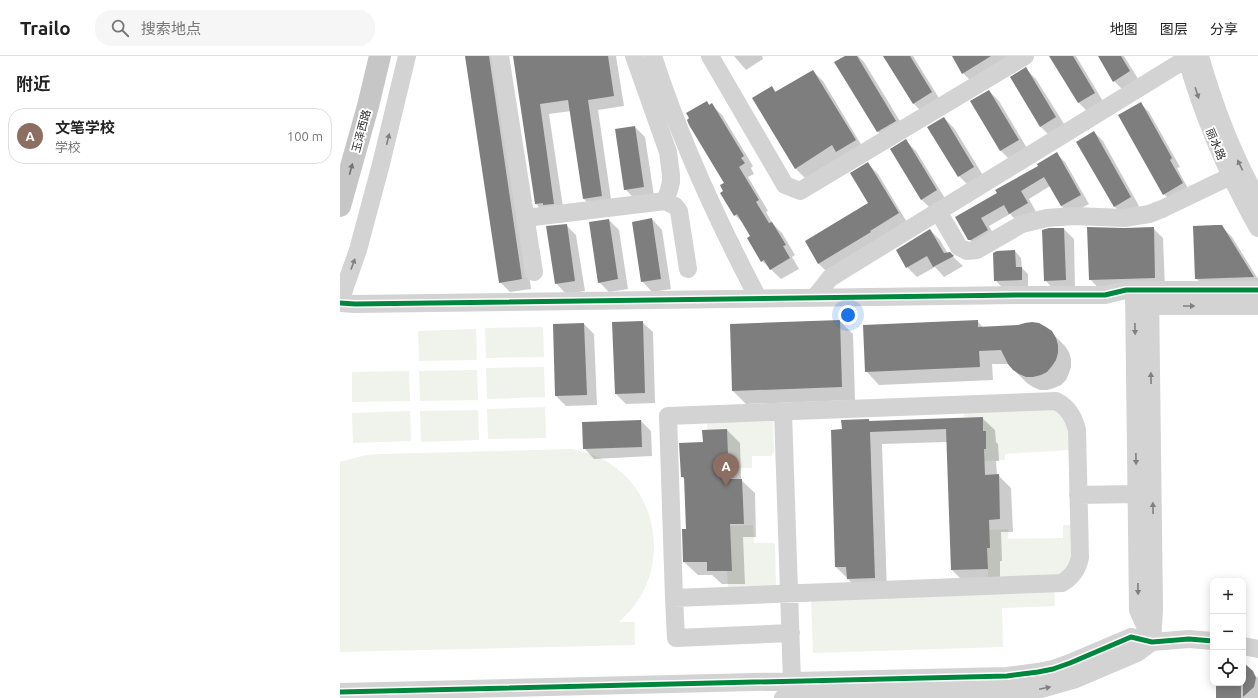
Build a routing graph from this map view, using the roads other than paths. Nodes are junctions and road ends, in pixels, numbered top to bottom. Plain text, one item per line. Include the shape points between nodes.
1 (380, 56) edge
2 (407, 56) edge
3 (500, 56) edge
4 (634, 56) edge
5 (653, 56) edge
6 (710, 56) edge
7 (1025, 56) edge
8 (1191, 57) edge
9 (1230, 176) junction
10 (1258, 200) edge
11 (665, 201) junction
12 (340, 206) edge
13 (938, 211) junction
14 (525, 218) junction
15 (1258, 228) edge
16 (688, 269) dead end
17 (534, 272) dead end
18 (1258, 290) edge
19 (815, 297) junction
20 (758, 298) junction
21 (1142, 298) junction
22 (340, 302) edge
23 (1258, 306) edge
24 (783, 412) junction
25 (1137, 494) junction
26 (1078, 495) junction
27 (789, 593) junction
28 (674, 598) junction
29 (791, 633) junction
30 (1210, 641) edge
31 (1152, 642) junction
32 (1246, 647) edge
33 (1258, 649) edge
34 (792, 681) junction
35 (340, 692) edge
36 (957, 696) edge
37 (975, 696) edge
38 (783, 698) edge

12 -> 1 main road, 玉泽西路
22 -> 2 street via 358,250 382,164
3 - 14 street
4 - 11 street via 668,152 671,182
5 - 20 street via 694,165
6 - 7 street via 784,186 800,191
8 -> 9 street, 丽水路 via 1201,105
10 -> 8 street, 丽水路 via 1225,132 1214,100
8 - 13 street
9 - 13 street via 1149,214 1124,218 1047,218 1022,224 972,251 959,248
9 - 15 street, 丽水路
11 - 14 street
11 - 16 street via 679,211
13 - 19 street via 830,278
14 - 17 street
18 - 21 street
19 - 20 street
19 - 21 street via 1105,295 1126,290
20 - 22 street
21 -> 23 street
21 -> 25 street
31 -> 21 street via 1154,609
24 - 26 street via 1056,401 1066,408 1076,424
24 - 27 street
24 - 28 street via 668,416
25 - 26 street
25 -> 31 street via 1138,610
26 - 27 street via 1080,557 1072,575 1062,583
27 - 28 street
27 - 29 street
28 - 29 street via 676,638
29 - 34 street
30 - 31 street via 1189,639
31 - 34 street via 1131,637 1070,664 1023,675
37 -> 31 street via 1058,685 1137,653
32 - 33 street
34 - 35 street
36 - 37 street
36 - 38 street

